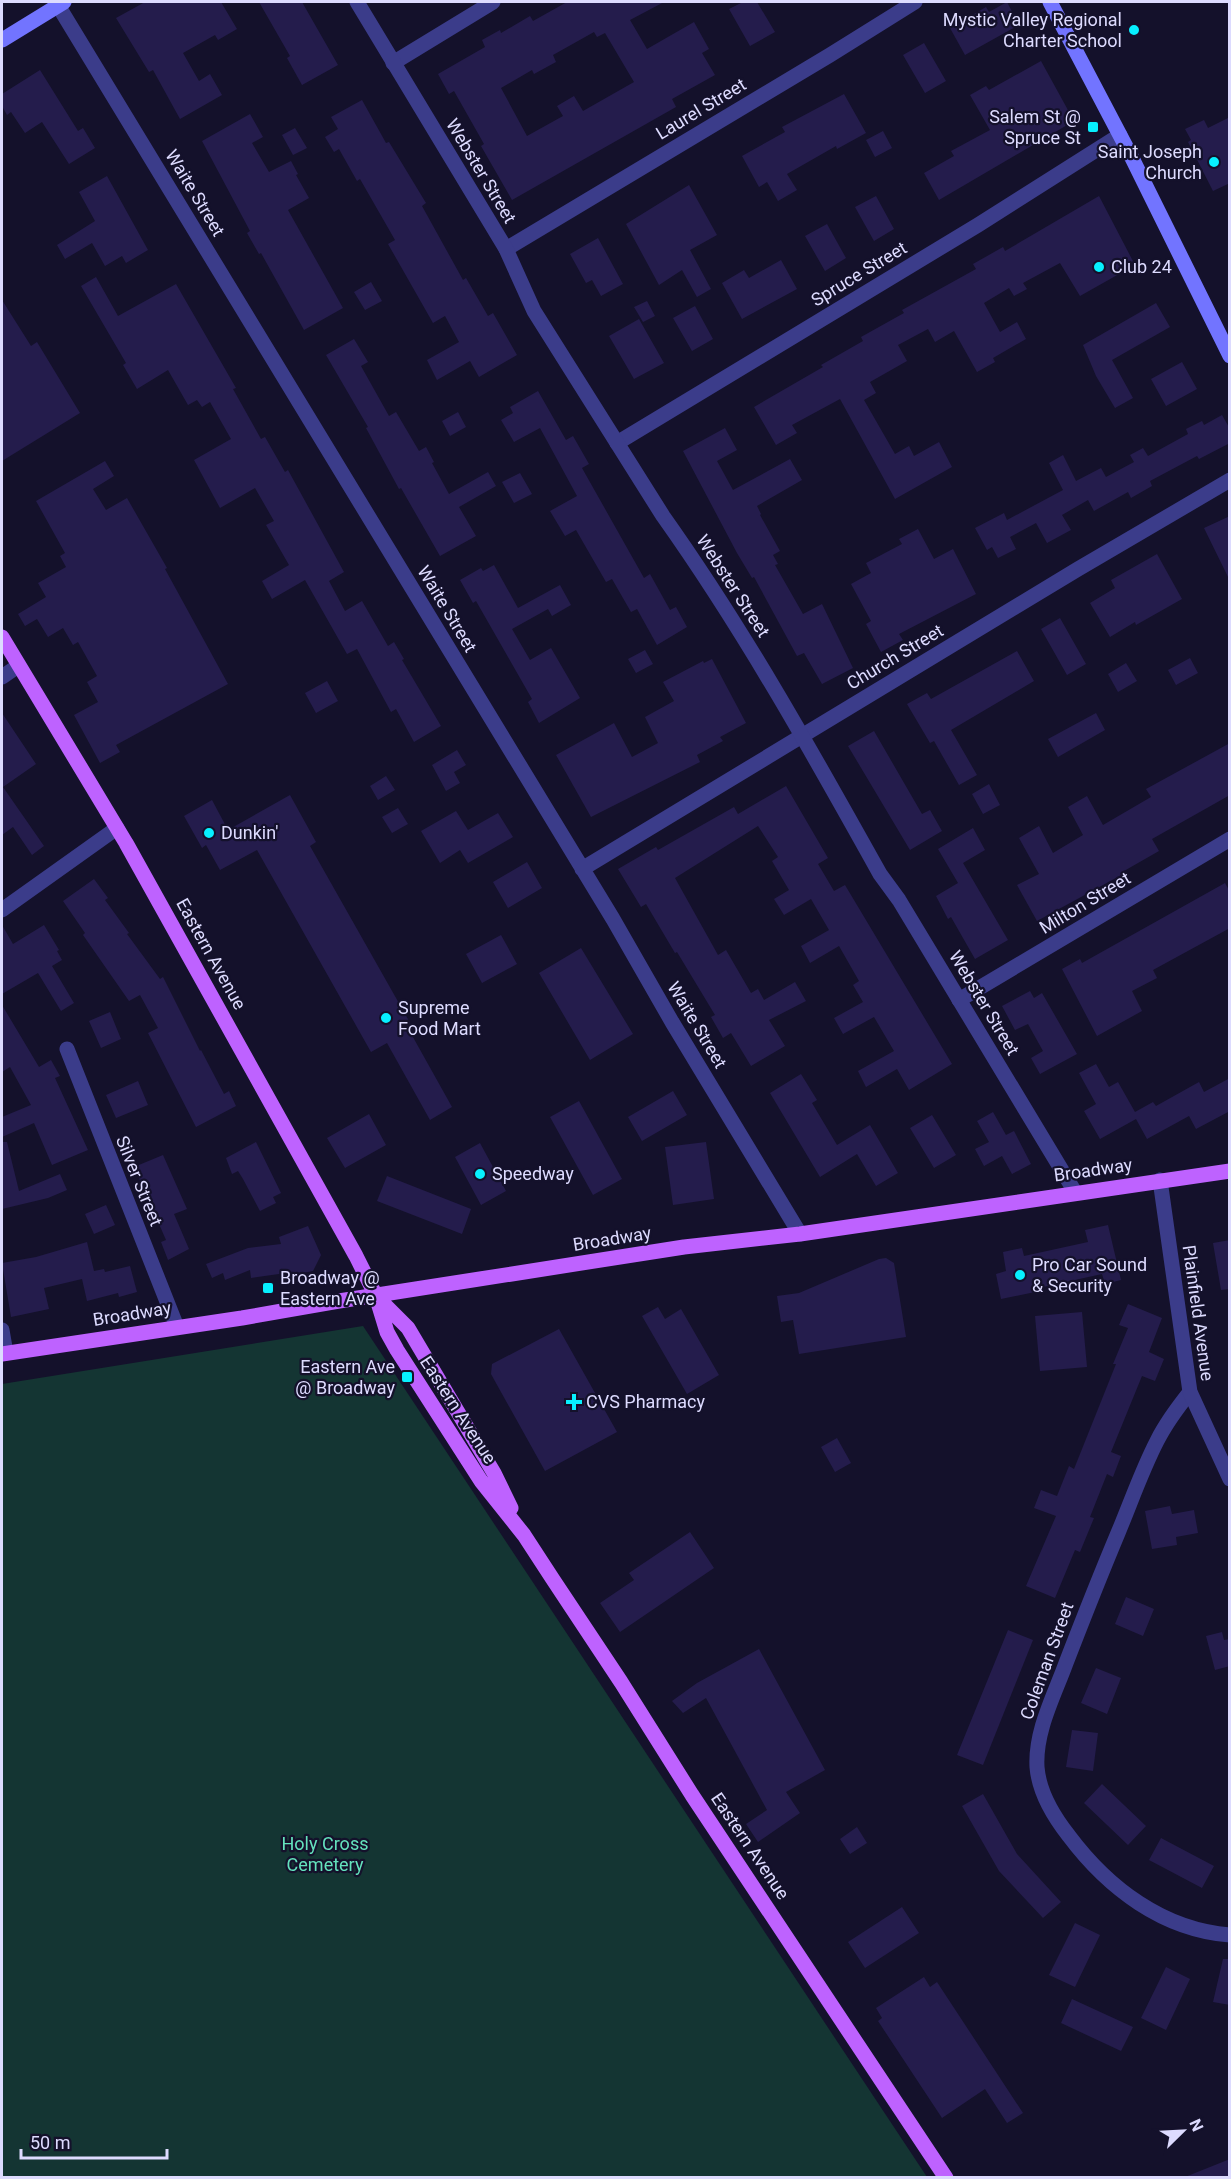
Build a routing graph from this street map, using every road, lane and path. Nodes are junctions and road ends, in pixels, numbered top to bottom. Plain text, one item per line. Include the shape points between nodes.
1 (357, 2) edge
2 (493, 2) edge
3 (915, 2) edge
4 (1050, 2) edge
5 (59, 3) edge
6 (2, 40) edge
7 (393, 63) junction
8 (1120, 135) junction
9 (506, 249) junction
10 (1230, 356) edge
11 (618, 443) junction
12 (1230, 480) edge
13 (2, 637) edge
14 (18, 666) junction
15 (2, 677) edge
16 (803, 735) junction
17 (117, 828) junction
18 (1230, 839) edge
19 (582, 869) junction
20 (2, 910) edge
21 (959, 1000) junction
22 (67, 1049) dead end
23 (1230, 1171) edge
24 (1160, 1180) junction
25 (1075, 1192) junction
26 (800, 1234) junction
27 (376, 1296) junction
28 (177, 1327) junction
29 (2, 1330) edge
30 (4, 1353) edge
31 (1190, 1392) junction
32 (1230, 1479) edge
33 (1230, 1935) edge
34 (946, 2178) edge

1 - 7 street, Webster Street
2 - 7 street
3 - 9 street, Laurel Street
4 - 8 main road
5 - 6 main road
5 - 19 street, Waite Street
7 - 9 street, Webster Street
8 - 10 main road
8 - 11 street, Spruce Street
9 - 11 street, Webster Street via 534,311
11 - 16 street, Webster Street
12 - 16 street, Church Street
13 - 14 main road, Eastern Avenue
14 - 15 street
14 - 17 main road, Eastern Avenue
16 - 19 street, Church Street
16 - 21 street, Webster Street via 880,874
17 - 20 street
17 - 27 main road, Eastern Avenue
18 - 21 street, Milton Street
19 - 26 street, Waite Street
21 - 25 street, Webster Street
22 - 28 street, Silver Street
23 - 24 main road, Broadway
24 - 25 main road, Broadway
24 - 31 street, Plainfield Avenue
25 - 26 main road, Broadway
26 - 27 main road, Broadway via 684,1247
27 - 28 main road, Broadway
27 - 34 main road, Eastern Avenue via 408,1328 494,1473 524,1535
28 - 30 main road, Broadway
29 - 30 street
31 - 32 street, Plainfield Avenue
31 - 33 street, Coleman Street via 1156,1441 1093,1593 1043,1723 1037,1767 1044,1796 1057,1821 1088,1862 1138,1903 1174,1923 1208,1934

